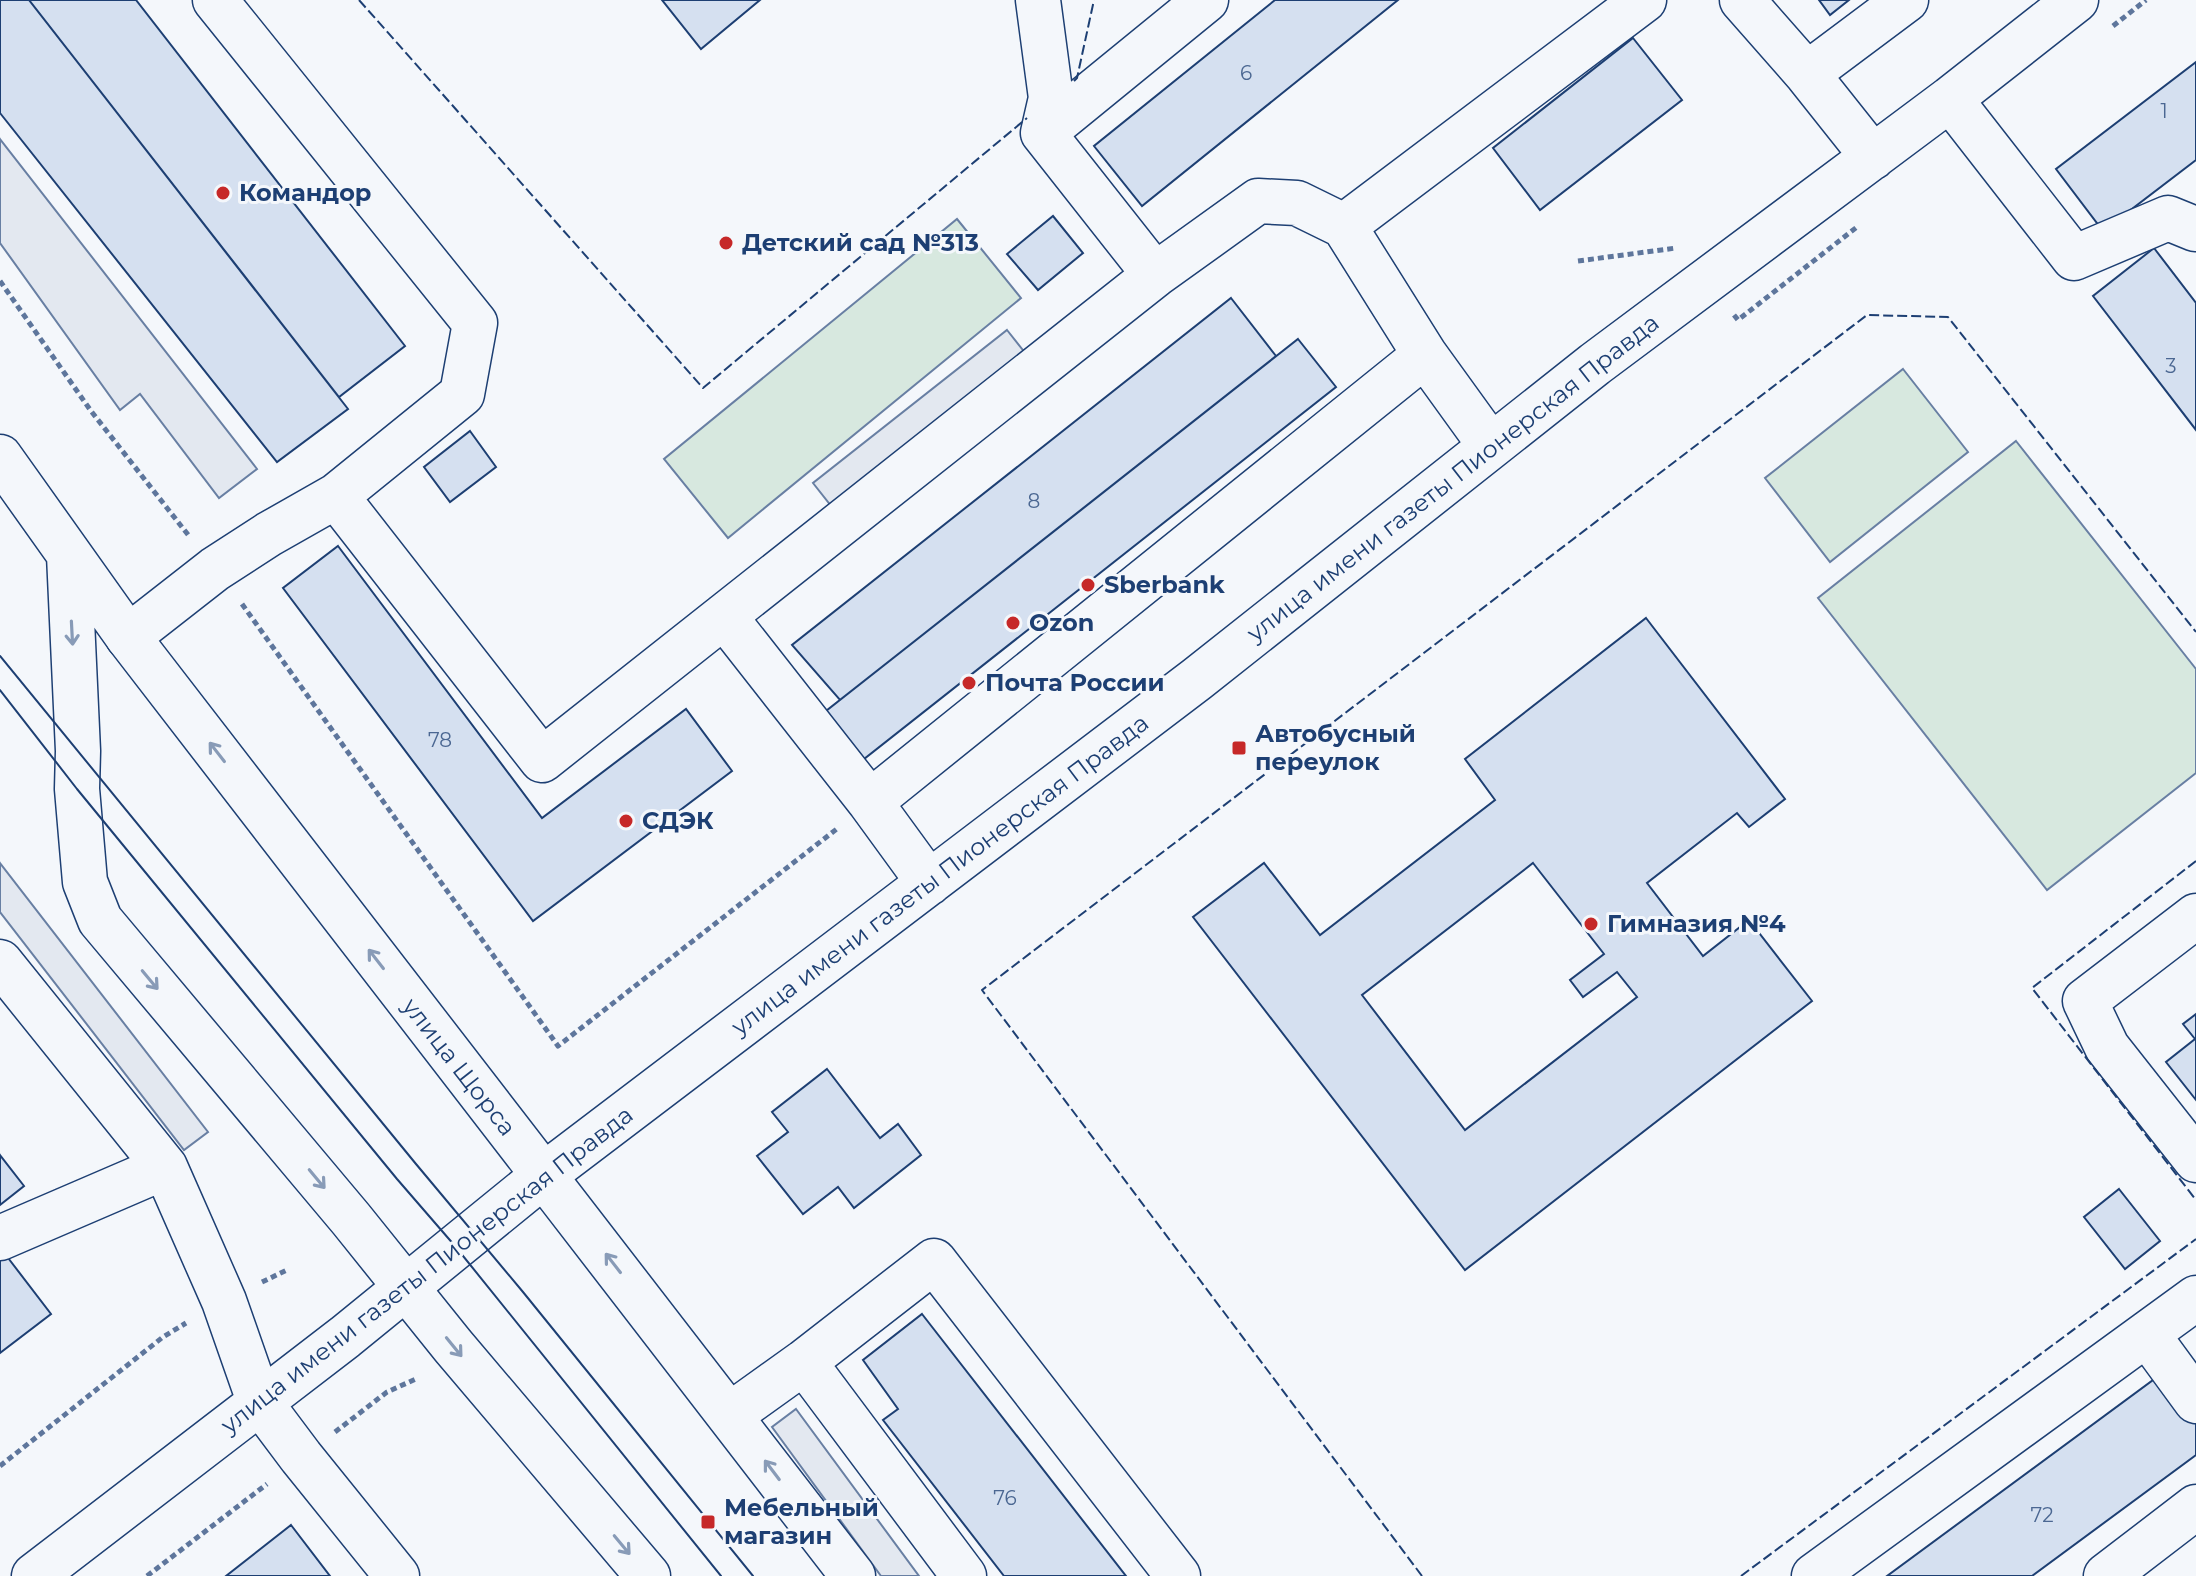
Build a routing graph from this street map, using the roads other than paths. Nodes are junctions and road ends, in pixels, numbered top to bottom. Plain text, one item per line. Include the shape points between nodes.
1 (215, 0) edge
2 (1038, 0) edge
3 (1206, 0) edge
4 (1644, 0) edge
5 (1742, 0) edge
6 (1906, 0) edge
7 (2076, 0) edge
8 (1807, 74) junction
9 (1950, 99) junction
10 (1043, 133) junction
11 (1873, 157) junction
12 (1344, 226) junction
13 (2196, 229) edge
14 (1155, 275) junction
15 (1425, 355) junction
16 (1490, 445) junction
17 (0, 457) edge
18 (336, 496) junction
19 (69, 555) junction
20 (724, 616) junction
21 (128, 637) junction
22 (870, 802) junction
23 (929, 883) junction
24 (2196, 916) edge
25 (0, 962) edge
26 (2196, 1160) edge
27 (165, 1167) junction
28 (544, 1175) junction
29 (0, 1238) edge
30 (406, 1286) junction
31 (2196, 1298) edge
32 (2147, 1334) junction
33 (804, 1362) junction
34 (259, 1401) junction
35 (2196, 1401) edge
36 (730, 1415) junction
37 (2196, 1507) edge
38 (34, 1576) edge
39 (397, 1576) edge
40 (648, 1576) edge
41 (853, 1576) edge
42 (964, 1576) edge
43 (1178, 1576) edge
44 (1814, 1576) edge
45 (2106, 1576) edge

1 - 18 street via 475,323 462,394
2 - 10 street via 1051,98
3 - 10 street
4 - 12 street
5 - 8 street
6 - 8 street
7 - 9 street, улица имени газеты Пионерская Правда
8 - 11 street
9 - 11 street, улица имени газеты Пионерская Правда
9 - 13 street via 2074,258 2168,218
10 - 14 street
11 - 16 street, улица имени газеты Пионерская Правда
12 - 14 street via 1297,203 1258,201
12 - 15 street
14 - 20 street
15 - 16 street
15 - 22 street
16 - 23 street, улица имени газеты Пионерская Правда via 1197,679
17 - 19 street, улица Щорса
18 - 20 street via 542,760
18 - 21 street via 215,569
19 - 21 street, улица Щорса
19 -> 30 street via 77,789 85,882 100,920
20 - 22 street
28 -> 21 street, улица Щорса
22 - 23 street
23 - 28 street, улица имени газеты Пионерская Правда
24 - 26 street via 2085,1001 2107,1047
25 - 27 street
27 - 29 street
27 - 34 street via 224,1301
28 - 30 street, улица имени газеты Пионерская Правда
36 -> 28 street, улица Щорса
30 - 34 street, улица имени газеты Пионерская Правда
30 -> 40 street
31 - 32 street
32 - 35 street
32 - 44 street
33 - 36 street
33 - 42 street
33 - 43 street via 934,1261
34 - 38 street, улица имени газеты Пионерская Правда
34 - 39 street
41 -> 36 street, улица Щорса
37 - 45 street

